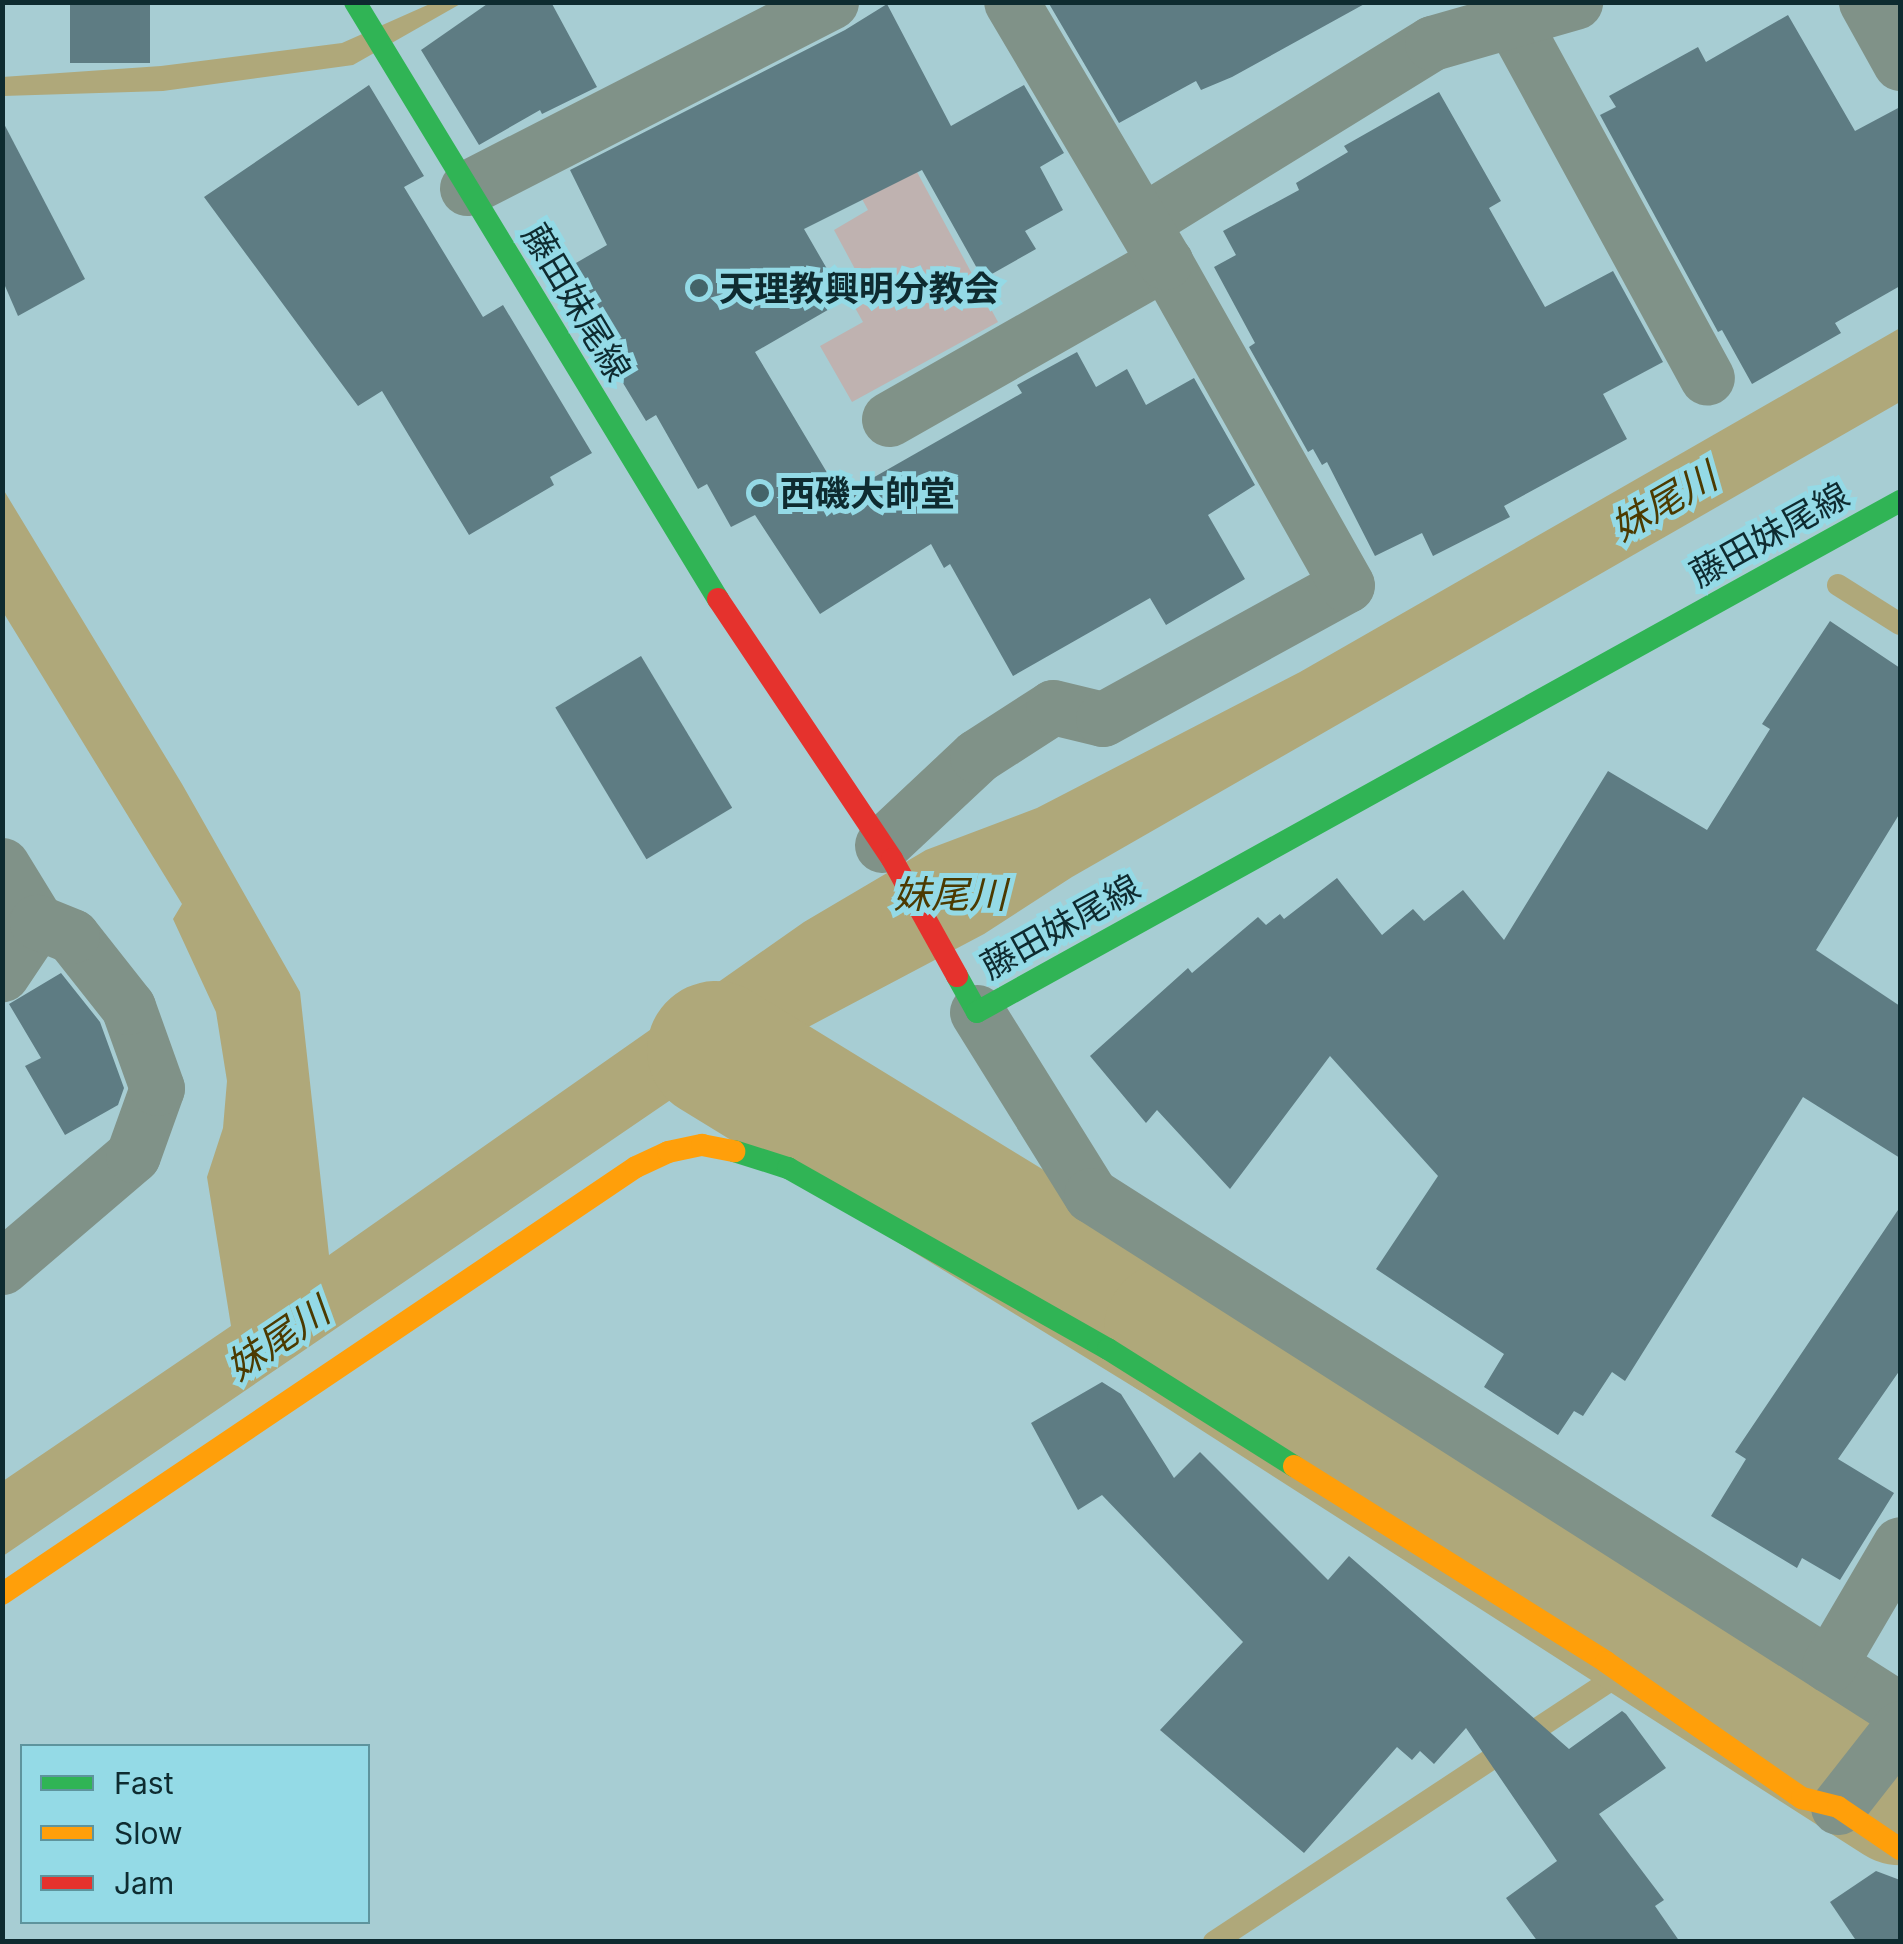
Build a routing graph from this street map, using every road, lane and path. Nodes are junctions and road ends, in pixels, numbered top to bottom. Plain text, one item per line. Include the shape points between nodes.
1 (831, 2) edge
2 (1011, 2) edge
3 (1575, 2) edge
4 (1866, 2) edge
5 (359, 10) edge
6 (1513, 22) junction
7 (1900, 63) edge
8 (467, 188) junction
9 (1153, 242) junction
10 (1707, 378) dead end
11 (889, 419) dead end
12 (1900, 501) edge
13 (886, 852) junction
14 (2, 866) edge
15 (36, 922) junction
16 (2, 974) edge
17 (977, 1012) junction
18 (2, 1267) edge
19 (1900, 1544) edge
20 (2, 1594) edge
21 (1828, 1665) junction
22 (1896, 1728) edge
23 (1843, 1800) junction
24 (1900, 1849) edge

1 - 8 street
2 - 9 street
3 - 6 street
4 - 7 street
5 - 8 street, 藤田妹尾線
6 - 9 street via 1432,44
6 - 10 street
8 - 13 street, 藤田妹尾線 via 750,653
9 - 11 street
9 - 13 street via 1347,585 1103,719 1053,708 977,756
12 - 17 street, 藤田妹尾線
13 - 17 street, 藤田妹尾線
14 - 15 street
15 - 16 street
15 - 18 street via 72,936 128,1007 157,1088 133,1155
17 - 21 street via 1092,1195
19 - 21 street
20 - 23 street via 636,1167 702,1145 788,1168 916,1238 1108,1350 1606,1662 1802,1798
21 - 22 street
22 - 23 street
23 - 24 street

